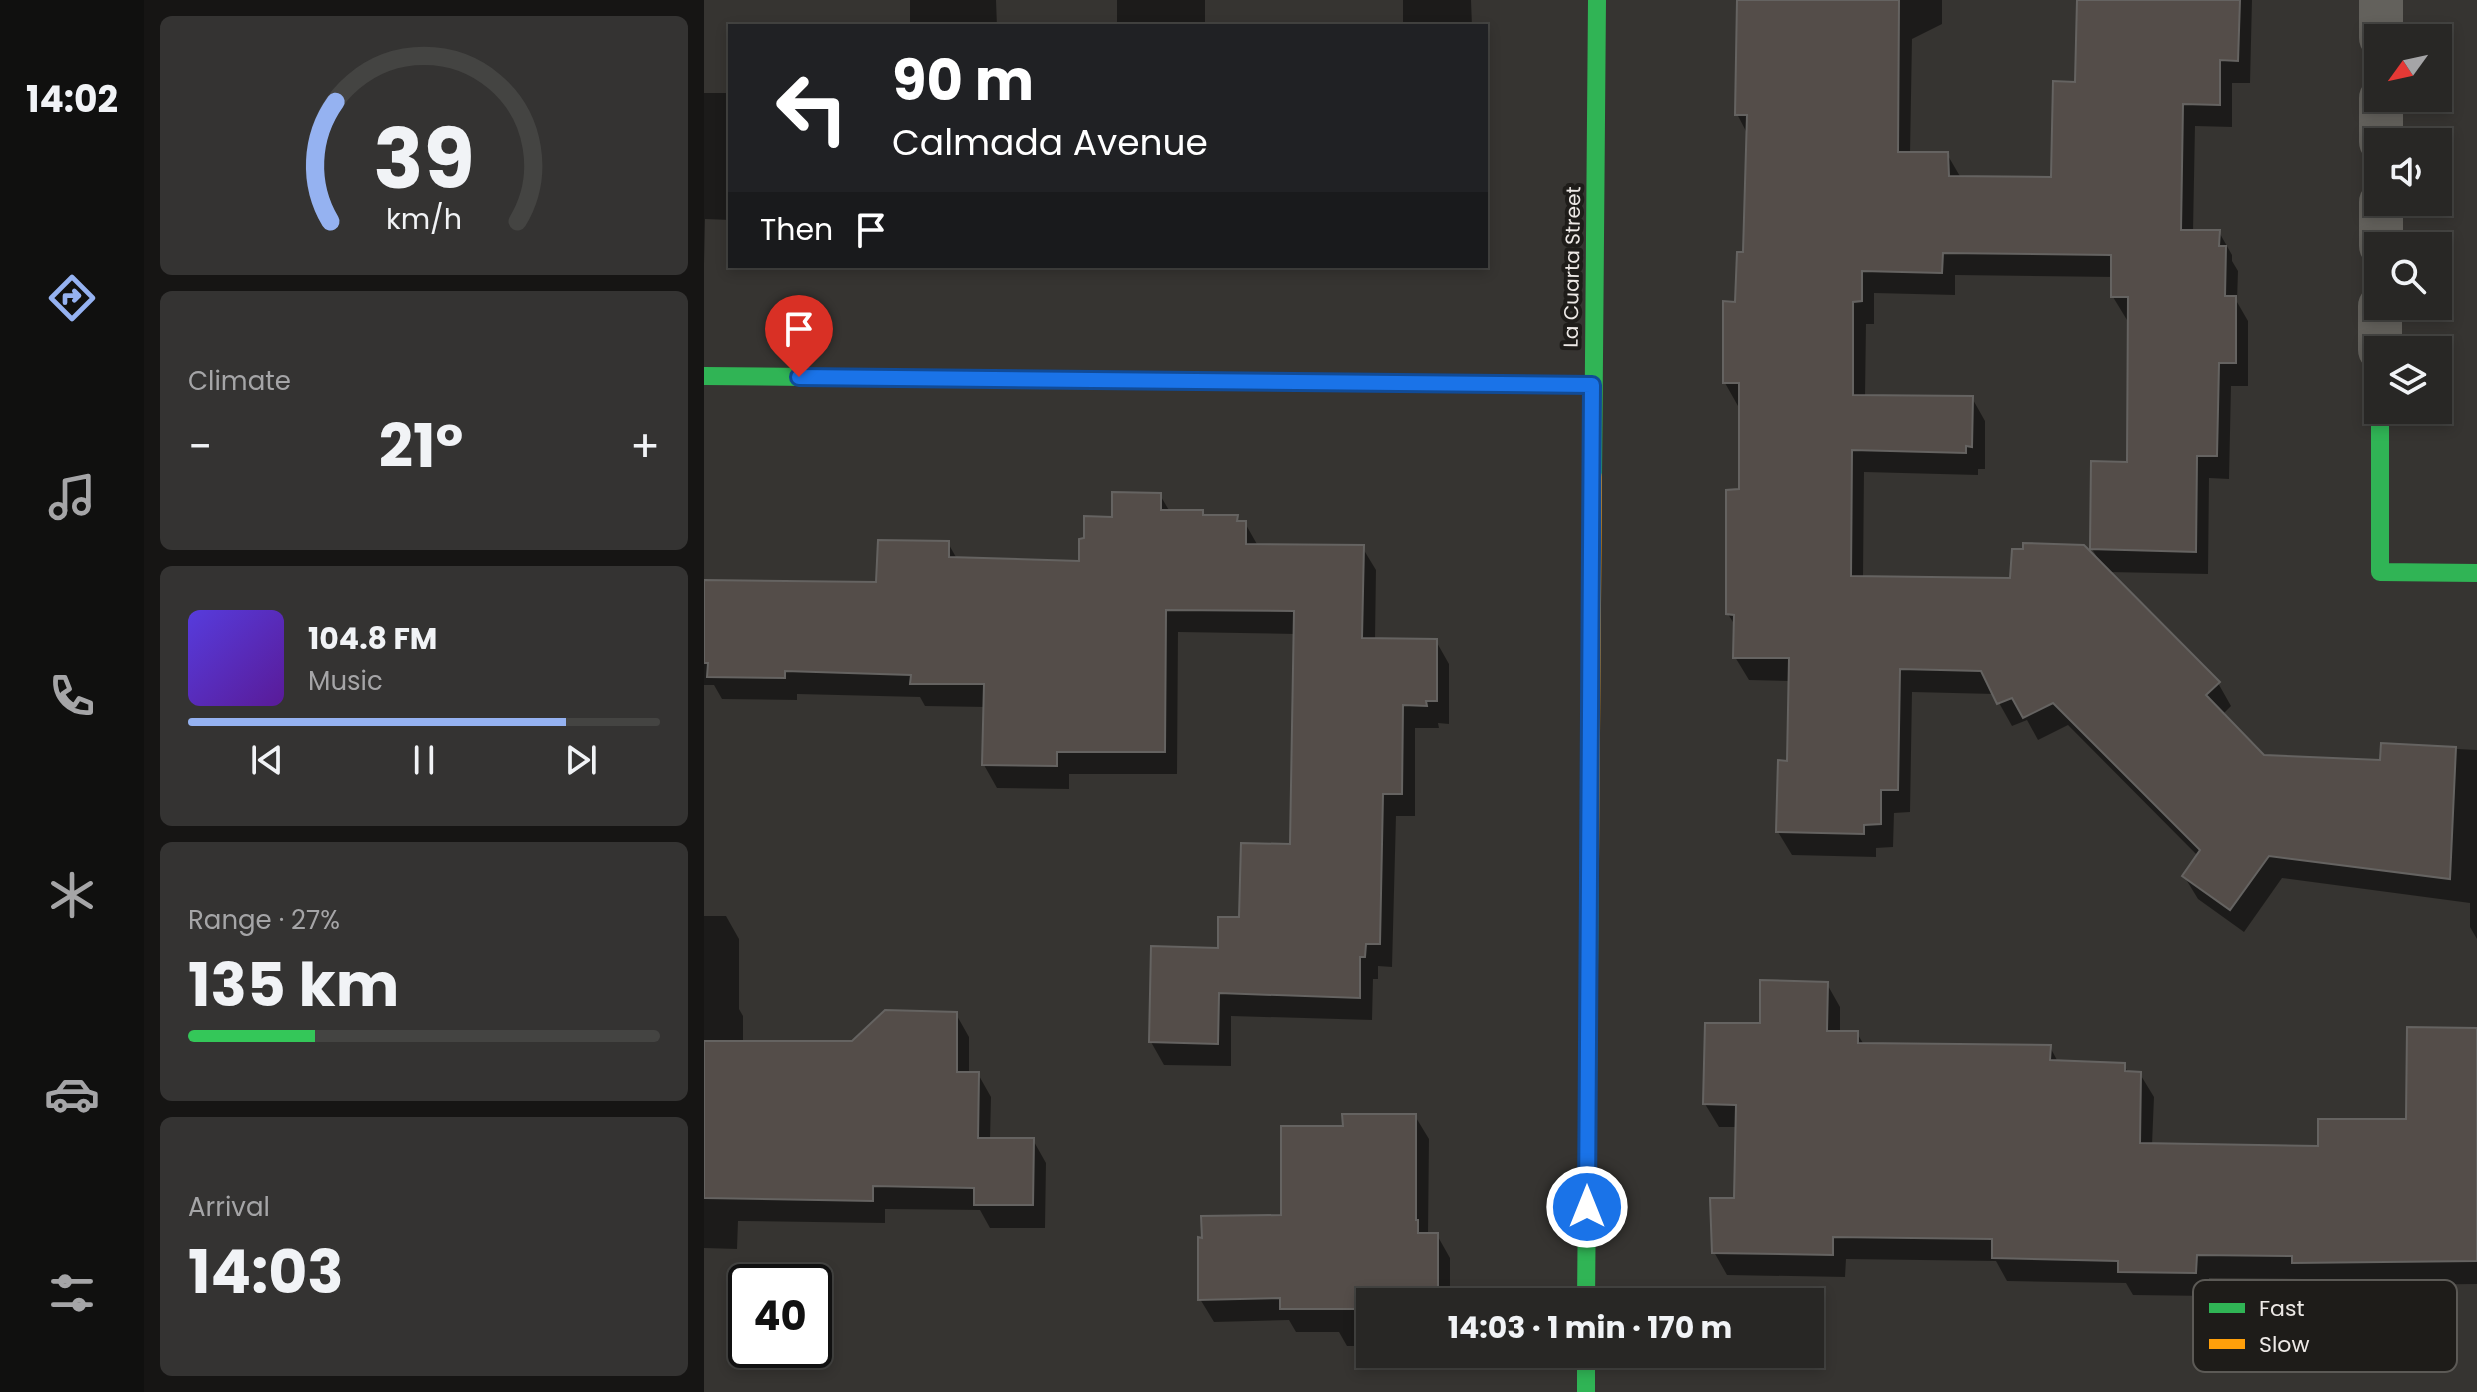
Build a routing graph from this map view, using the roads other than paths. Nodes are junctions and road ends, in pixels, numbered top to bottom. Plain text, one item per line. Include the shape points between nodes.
1 (1597, 0) edge
2 (2381, 0) edge
3 (2381, 24) edge
4 (704, 376) edge
5 (1592, 385) junction
6 (2380, 424) edge
7 (2477, 573) edge
8 (1586, 1288) edge
9 (1586, 1368) edge
10 (1586, 1392) edge

1 - 5 street, La Cuarta Street
2 - 3 street
4 - 5 street
5 - 8 street, La Cuarta Street
6 - 7 street via 2380,572
9 - 10 street

